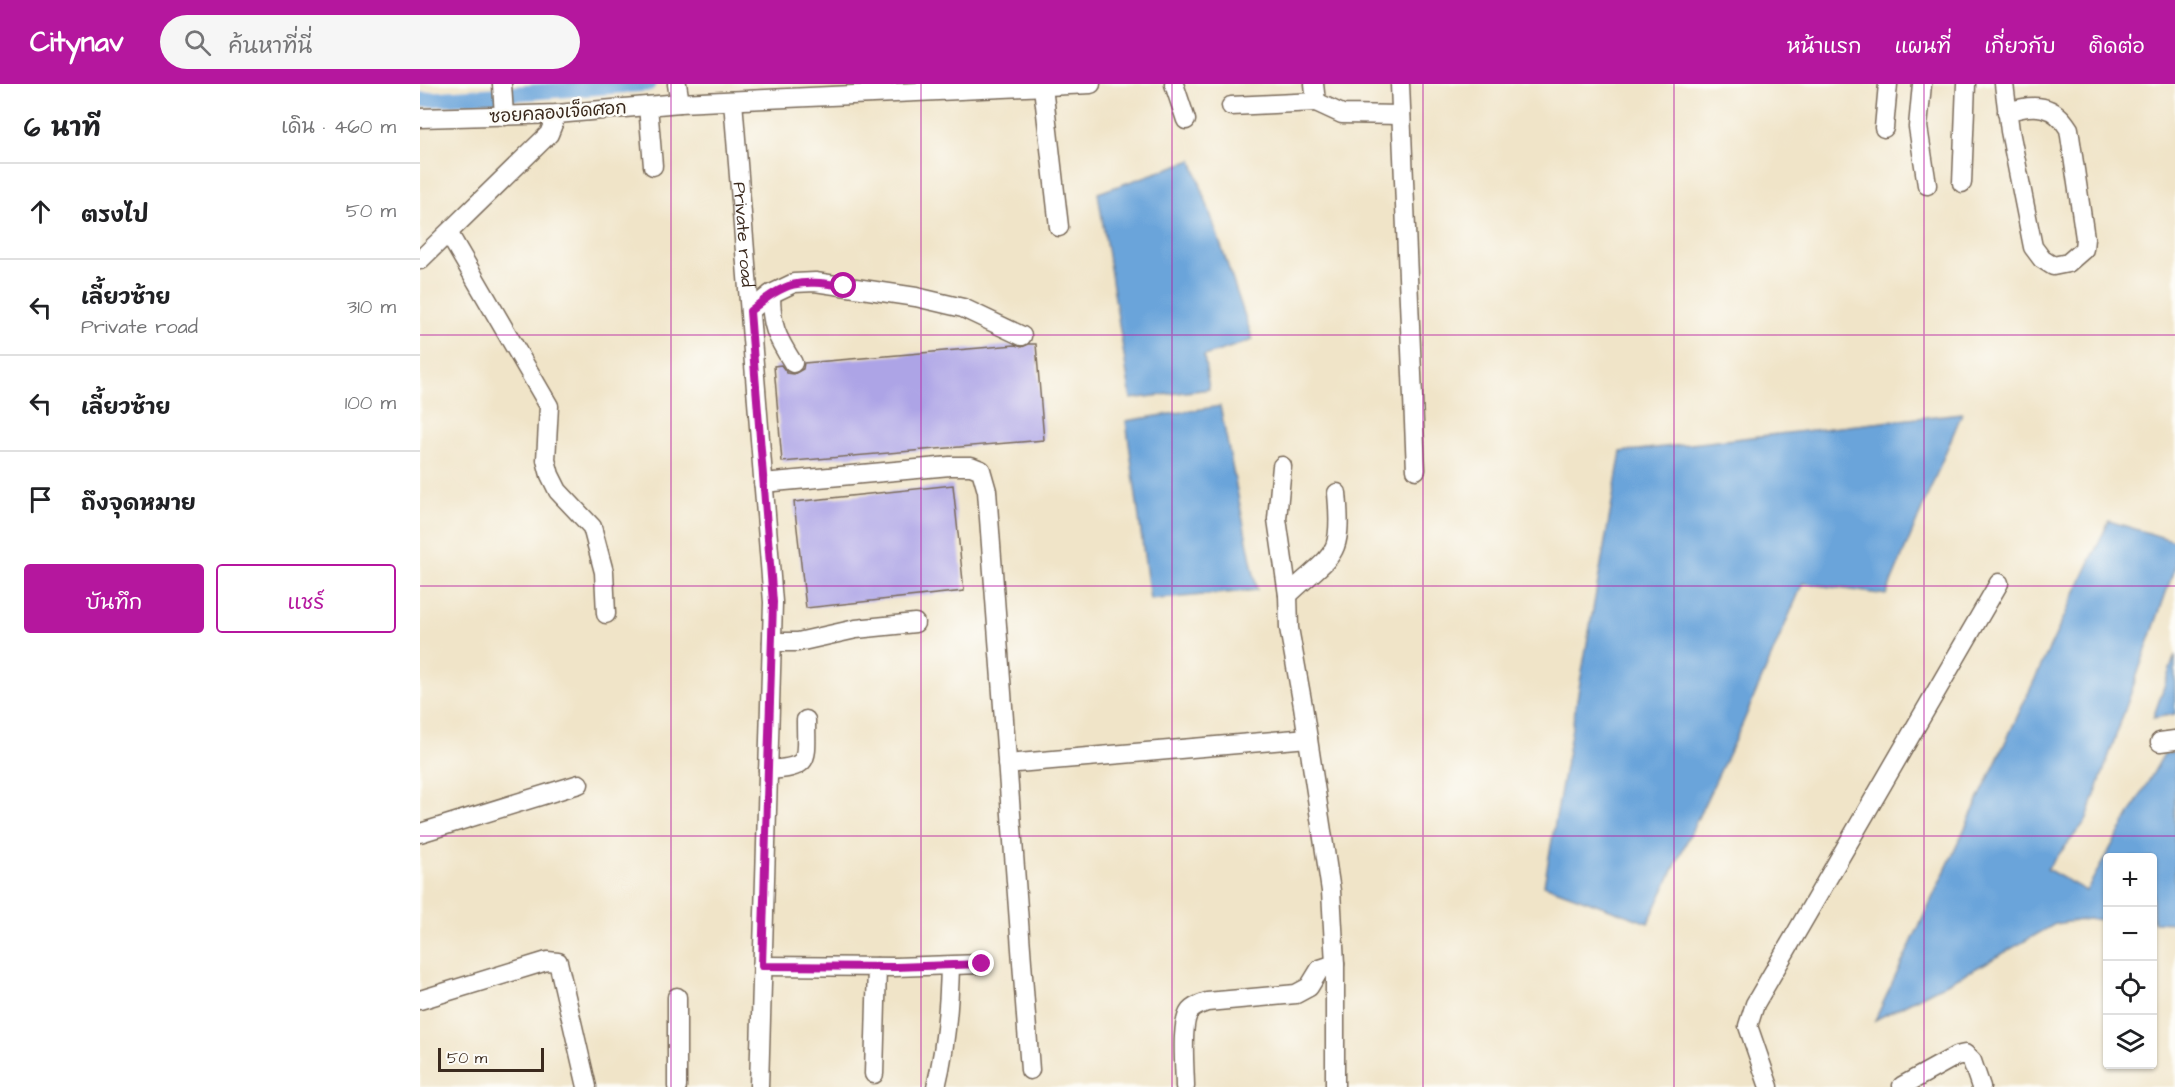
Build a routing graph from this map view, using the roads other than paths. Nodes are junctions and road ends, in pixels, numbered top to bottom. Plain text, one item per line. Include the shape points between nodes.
1 (502, 84) edge
2 (1090, 84) edge
3 (1174, 84) edge
4 (1314, 84) edge
5 (1400, 84) edge
6 (1888, 84) edge
7 (1922, 84) edge
8 (1966, 84) edge
9 (2004, 84) edge
10 (1043, 87) junction
11 (936, 88) edge
12 (679, 94) edge
13 (733, 101) junction
14 (1316, 102) junction
15 (648, 106) junction
16 (1231, 106) dead end
17 (2007, 111) junction
18 (504, 112) junction
19 (556, 114) junction
20 (1401, 115) junction
21 (420, 118) edge
22 (1186, 120) dead end
23 (1884, 128) dead end
24 (653, 166) dead end
25 (1962, 183) dead end
26 (1927, 185) dead end
27 (1059, 226) dead end
28 (449, 234) junction
29 (420, 260) edge
30 (771, 294) junction
31 (750, 311) junction
32 (1022, 336) dead end
33 (793, 363) dead end
34 (1282, 466) dead end
35 (1416, 470) dead end
36 (763, 483) junction
37 (1336, 493) dead end
38 (1999, 583) dead end
39 (1288, 595) junction
40 (606, 614) dead end
41 (915, 623) dead end
42 (772, 642) junction
43 (806, 720) dead end
44 (1308, 738) junction
45 (1007, 764) junction
46 (768, 770) junction
47 (579, 784) dead end
48 (420, 833) edge
49 (982, 964) dead end
50 (1335, 964) junction
51 (762, 966) junction
52 (950, 966) junction
53 (877, 967) junction
54 (677, 997) dead end
55 (420, 1000) edge
56 (1030, 1070) dead end
57 (874, 1074) dead end
58 (1902, 1086) edge
59 (587, 1087) edge
60 (677, 1087) edge
61 (759, 1087) edge
62 (936, 1087) edge
63 (1185, 1087) edge
64 (1335, 1087) edge
65 (1769, 1087) edge
66 (1981, 1087) edge

1 - 18 street
2 - 10 street, ซอยคลองเจ็ดศอก
3 - 22 street
4 - 14 street
5 - 20 street
6 - 23 street
7 - 26 street via 1918,127
8 - 25 street
9 - 17 street
10 - 11 street, ซอยคลองเจ็ดศอก
10 - 27 street
11 - 13 street, ซอยคลองเจ็ดศอก
12 - 13 street, ซอยคลองเจ็ดศอก
12 - 15 street, ซอยคลองเจ็ดศอก
13 - 31 street, Private road
14 - 16 street
14 - 20 street via 1342,114
15 - 19 street, ซอยคลองเจ็ดศอก
15 - 24 street
17 - 17 street via 2033,106 2047,109 2061,117 2068,129 2085,238 2084,249 2068,263 2053,266 2034,247
18 - 19 street, ซอยคลองเจ็ดศอก
18 - 21 street, ซอยคลองเจ็ดศอก
19 - 28 street via 549,134
20 - 35 street
28 - 29 street
28 - 40 street via 549,406 546,460 550,475 558,491 592,527 604,572
30 - 31 street
30 - 32 street via 794,283 815,282 916,297 963,308
30 - 33 street via 774,333
31 - 36 street, Private road
34 - 39 street via 1277,519
36 - 42 street, Private road via 773,591
36 - 45 street via 950,466 981,470 987,491
37 - 39 street via 1340,527 1337,545 1330,558
38 - 65 street via 1755,1004 1748,1026
39 - 44 street via 1289,628
41 - 42 street via 856,629 798,642
42 - 46 street, Private road
43 - 46 street via 806,755 802,764 793,769
44 - 45 street
44 - 50 street via 1331,891
45 - 56 street
46 - 51 street, Private road
47 - 48 street
49 - 52 street
50 - 63 street via 1320,969 1309,987 1296,994 1207,1002 1195,1007 1188,1013 1184,1031
50 - 64 street
51 - 53 street
51 - 61 street, Private road
52 - 53 street
52 - 62 street via 943,1062
53 - 57 street
54 - 60 street
55 - 59 street via 547,961 558,962
58 - 66 street via 1965,1054 1972,1061

